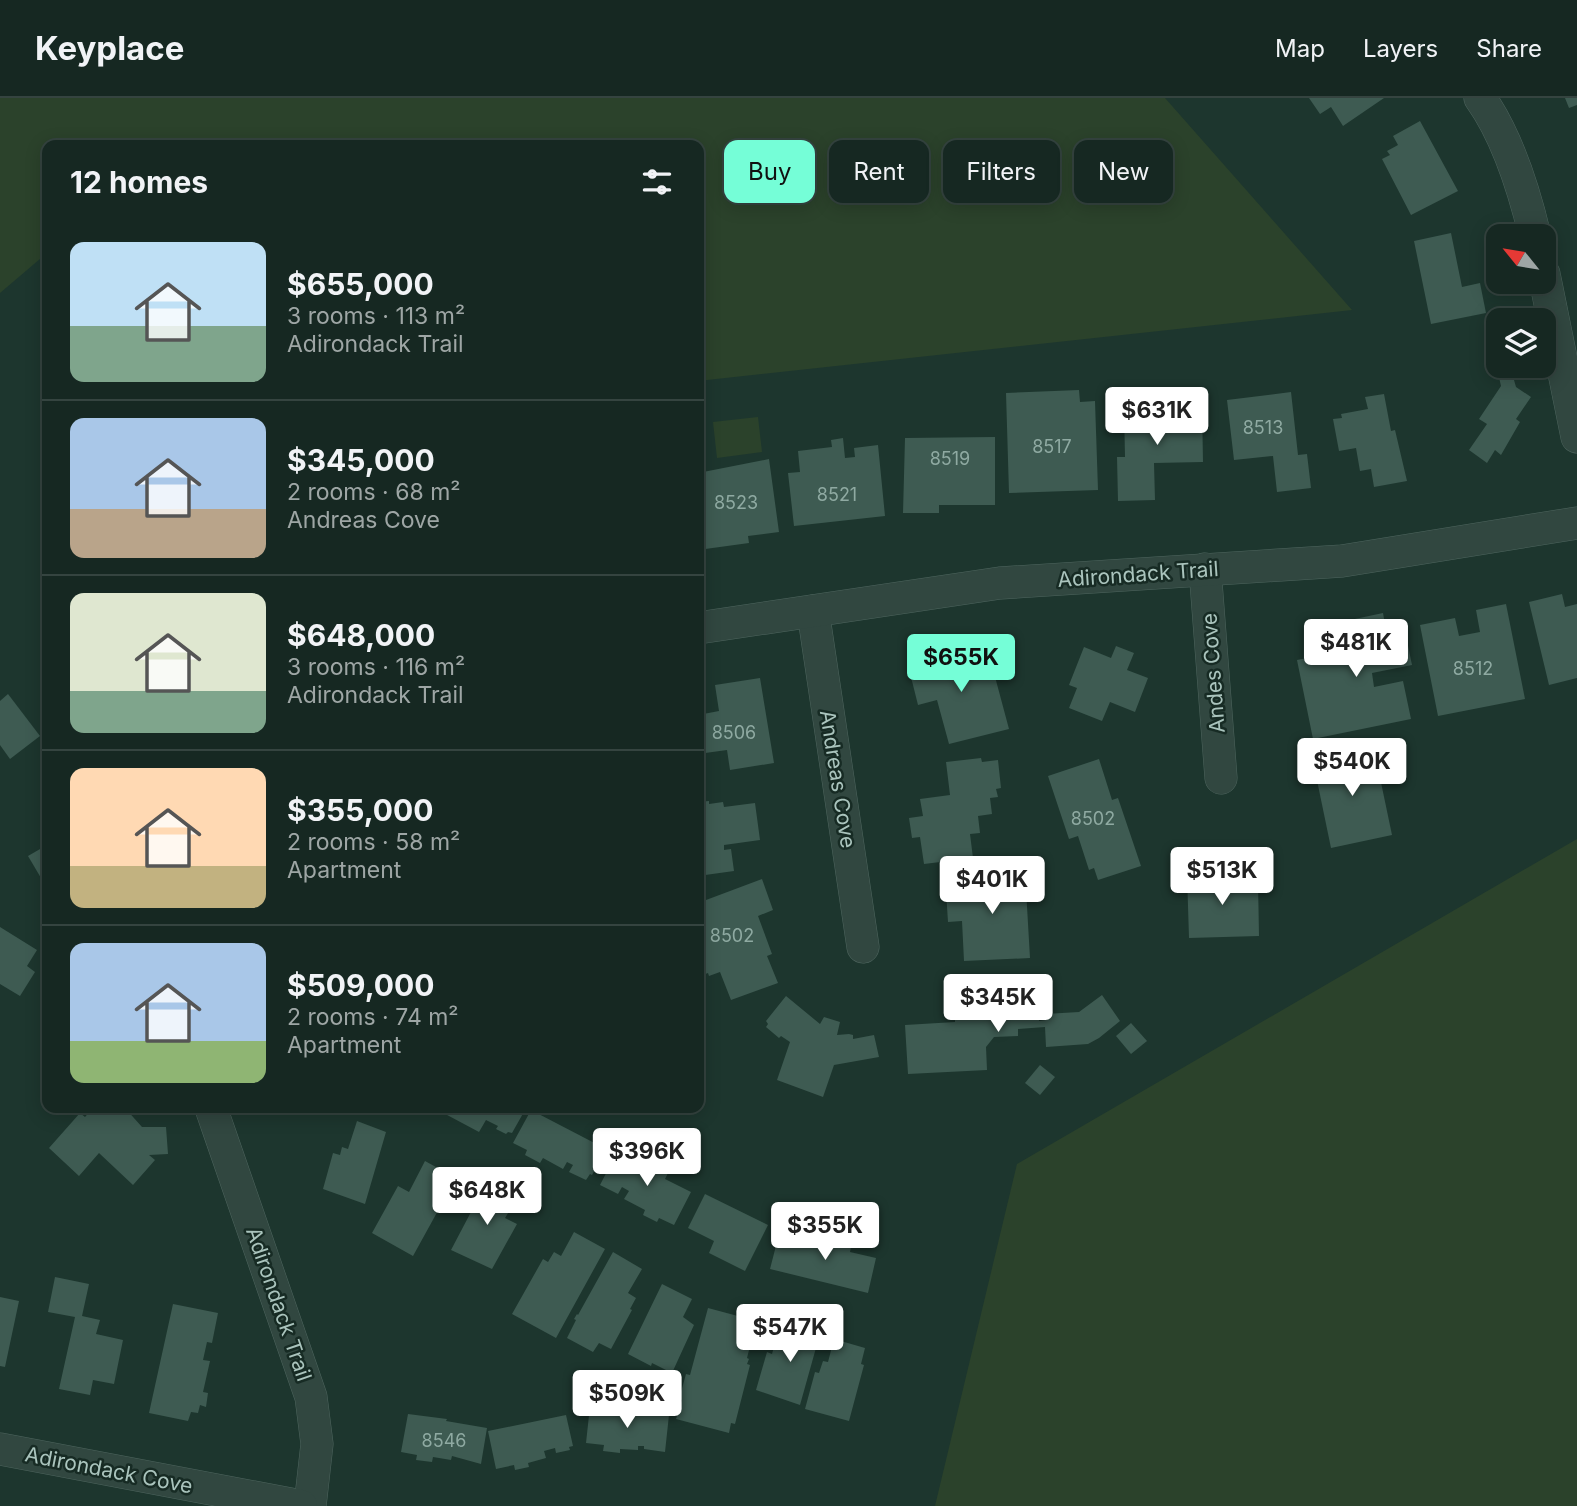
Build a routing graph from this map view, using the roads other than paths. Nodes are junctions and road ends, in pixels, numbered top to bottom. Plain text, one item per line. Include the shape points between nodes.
1 (1480, 98) edge
2 (1531, 224) edge
3 (1548, 294) edge
4 (1577, 437) edge
5 (1577, 523) edge
6 (1205, 569) junction
7 (813, 611) junction
8 (704, 627) edge
9 (1222, 778) dead end
10 (863, 947) dead end
11 (213, 1113) edge
12 (0, 1449) edge
13 (301, 1506) edge
14 (310, 1506) edge

1 - 2 street via 1512,160
3 - 4 street
5 - 6 street, Adirondack Trail via 1342,561
6 - 7 street, Adirondack Trail via 1000,583
6 - 9 street, Andes Cove
7 - 8 street, Adirondack Trail
7 - 10 street, Andreas Cove
11 - 14 street, Adirondack Trail via 311,1397 317,1444
12 - 13 street, Adirondack Cove

